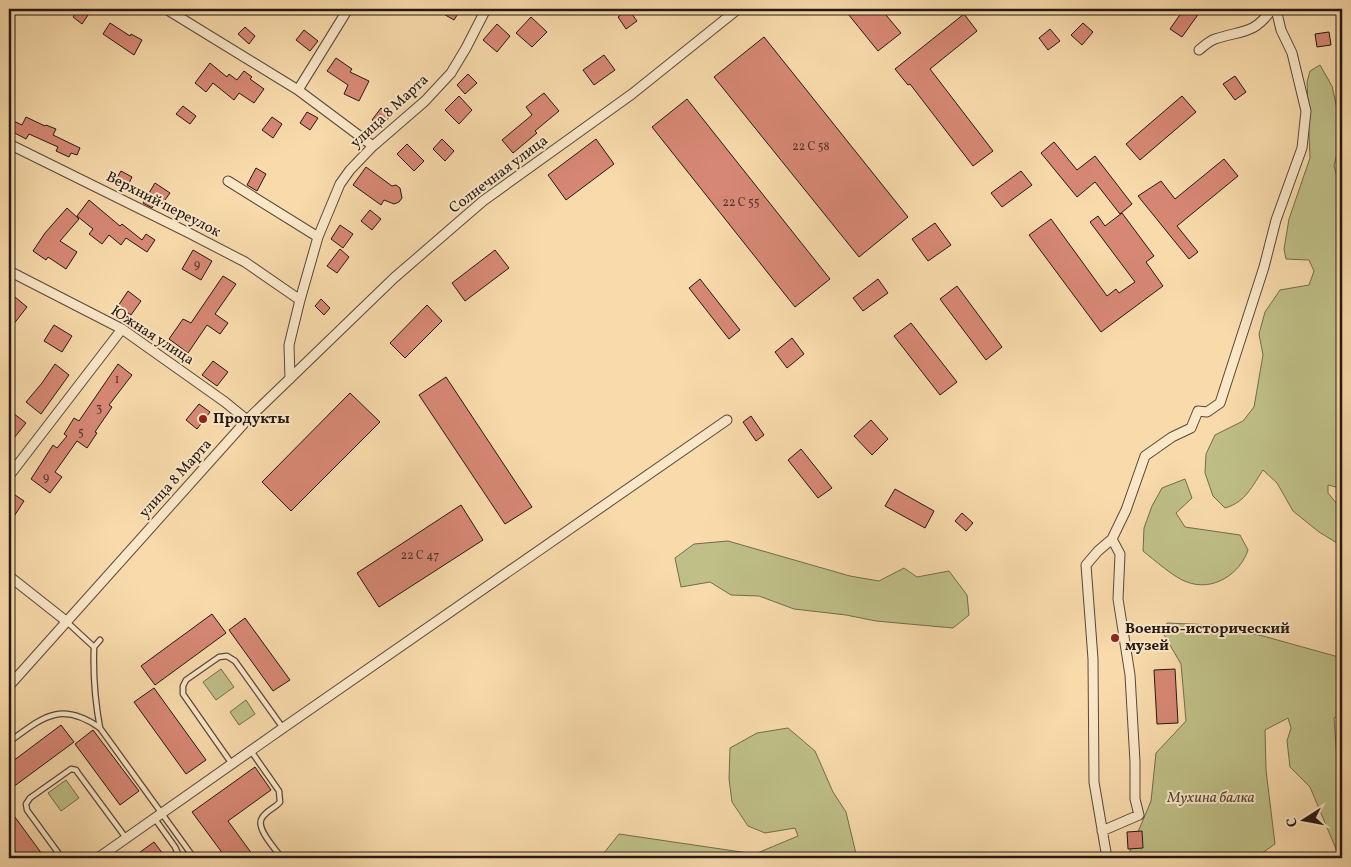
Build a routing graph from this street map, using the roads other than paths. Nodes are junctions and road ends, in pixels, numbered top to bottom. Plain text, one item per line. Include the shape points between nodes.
1 (166, 9) edge
2 (348, 9) edge
3 (486, 9) edge
4 (738, 9) edge
5 (1272, 9) edge
6 (1276, 9) edge
7 (1341, 9) edge
8 (1342, 13) edge
9 (1199, 50) dead end
10 (298, 90) junction
11 (9, 144) edge
12 (373, 146) junction
13 (228, 181) dead end
14 (318, 238) junction
15 (11, 275) edge
16 (300, 300) junction
17 (122, 329) junction
18 (290, 379) junction
19 (247, 420) junction
20 (727, 420) dead end
21 (9, 476) edge
22 (1112, 539) junction
23 (9, 576) edge
24 (66, 621) junction
25 (100, 640) dead end
26 (94, 647) junction
27 (9, 686) edge
28 (100, 728) junction
29 (283, 728) junction
30 (9, 742) edge
31 (250, 751) junction
32 (232, 764) junction
33 (158, 817) junction
34 (1102, 831) junction
35 (126, 839) junction
36 (62, 858) edge
37 (98, 858) edge
38 (180, 858) edge
39 (194, 858) edge
40 (282, 858) edge
41 (1107, 858) edge

1 - 10 street
2 - 10 street
3 - 12 street, улица 8 Марта via 451,73 425,101
4 - 18 street, Солнечная улица via 632,94 483,201 394,278
5 - 9 street via 1255,27 1213,39
6 - 22 street via 1292,53 1306,111 1302,148 1276,220 1262,276 1220,403 1207,412 1198,411 1191,428 1145,456
7 - 8 street
10 - 12 street
11 - 16 street, Верхний переулок via 237,258
12 - 14 street, улица 8 Марта via 340,184
13 - 14 street
14 - 16 street, улица 8 Марта
15 - 17 street, Южная улица
16 - 18 street, улица 8 Марта via 289,345
17 - 19 street, Южная улица
17 - 21 street
18 - 19 street, улица 8 Марта
19 - 24 street, улица 8 Марта
20 - 29 street
22 - 34 street via 1086,565 1093,659 1094,782
22 - 34 street via 1120,554 1118,599 1130,675 1135,799 1139,815
23 - 24 street
24 - 26 lane
24 - 27 street, улица 8 Марта
25 - 26 lane
26 - 28 lane
28 - 30 lane via 78,716 52,715 42,718
28 - 33 lane
29 - 31 street
29 - 32 lane via 235,661 227,656 219,657 186,680 183,694
31 - 32 street
31 - 40 lane via 280,791 280,802 262,816 260,823
32 - 33 street
33 - 35 street
33 - 38 lane
33 - 39 lane
34 - 41 street
35 - 36 lane via 76,770 71,769 26,804
35 - 37 street

